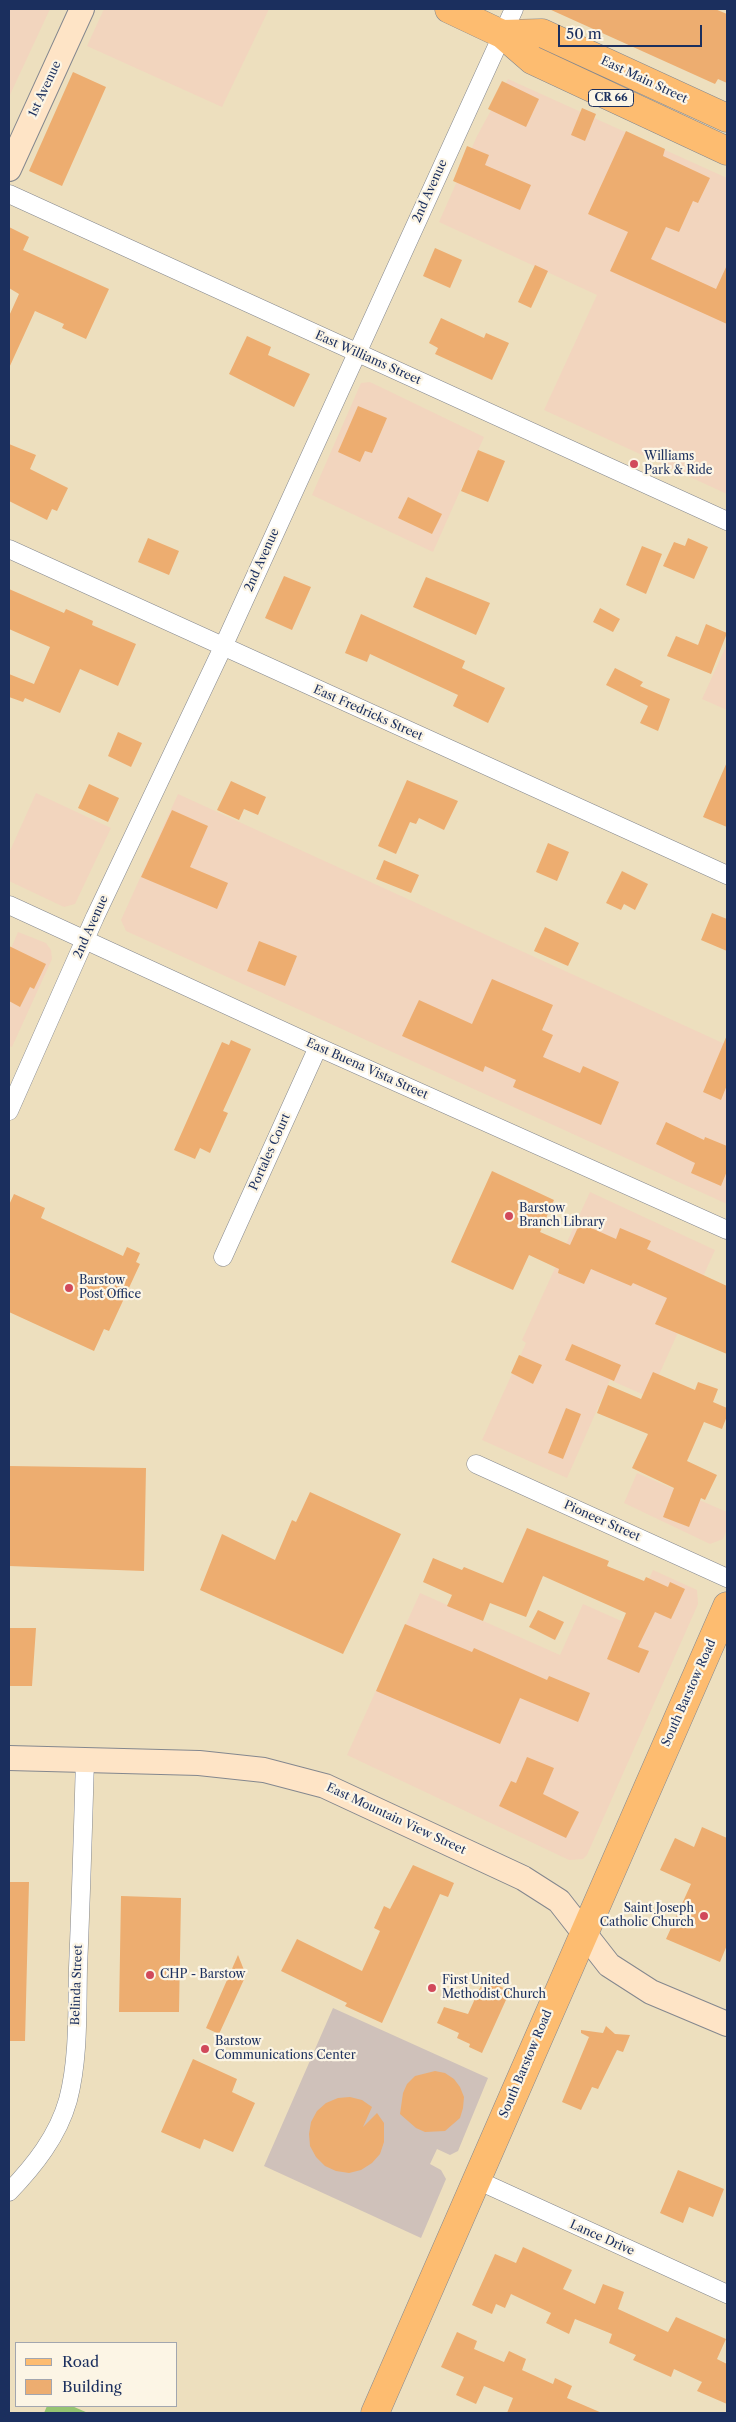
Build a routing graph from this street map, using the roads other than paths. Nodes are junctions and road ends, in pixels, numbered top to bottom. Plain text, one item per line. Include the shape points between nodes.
1 (82, 9) edge
2 (449, 9) edge
3 (514, 9) edge
4 (502, 34) junction
5 (727, 118) edge
6 (727, 151) edge
7 (9, 169) edge
8 (9, 194) edge
9 (356, 352) junction
10 (727, 521) edge
11 (9, 549) edge
12 (223, 647) junction
13 (727, 875) edge
14 (9, 905) edge
15 (85, 940) junction
16 (318, 1048) junction
17 (9, 1111) edge
18 (727, 1230) edge
19 (223, 1257) dead end
20 (476, 1464) dead end
21 (727, 1578) edge
22 (727, 1606) edge
23 (9, 1758) edge
24 (85, 1760) junction
25 (583, 1933) junction
26 (727, 2024) edge
27 (477, 2180) junction
28 (9, 2192) edge
29 (727, 2294) edge
30 (380, 2412) edge

1 - 7 street, 1st Avenue
2 - 4 main road, East Main Street / CR 66
3 - 4 street, 2nd Avenue
4 - 5 main road, East Main Street / CR 66 via 542,34
4 - 6 main road, East Main Street / CR 66 via 532,60
4 - 9 street, 2nd Avenue
8 - 9 street, East Williams Street
9 - 10 street, East Williams Street
9 - 12 street, 2nd Avenue
11 - 12 street, East Fredricks Street
12 - 13 street, East Fredricks Street
12 - 15 street, 2nd Avenue
14 - 15 street, East Buena Vista Street
15 - 16 street, East Buena Vista Street
15 - 17 street, 2nd Avenue
16 - 18 street, East Buena Vista Street
16 - 19 street, Portales Court
20 - 21 street, Pioneer Street
22 - 25 main road, South Barstow Road
23 - 24 street, East Mountain View Street
24 - 25 street, East Mountain View Street via 199,1763 264,1770 325,1786 523,1878 559,1901
24 - 28 street, Belinda Street via 72,2074 67,2102 49,2143
25 - 26 street, East Mountain View Street via 610,1965 651,1992
25 - 27 main road, South Barstow Road
27 - 29 street, Lance Drive
27 - 30 main road, South Barstow Road

